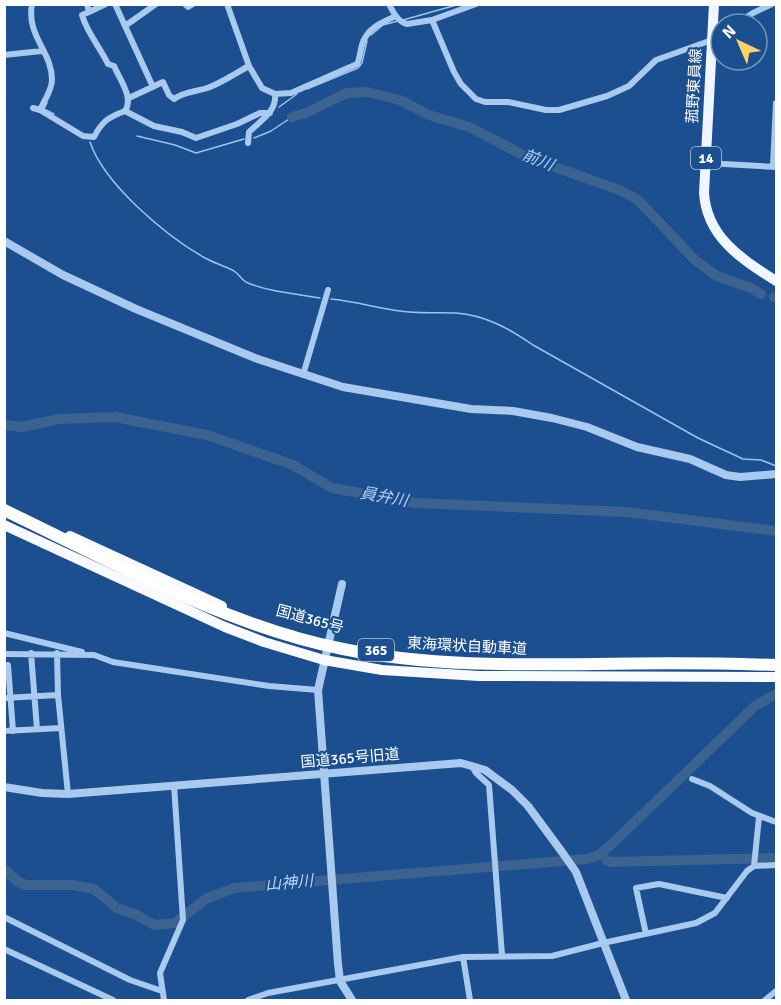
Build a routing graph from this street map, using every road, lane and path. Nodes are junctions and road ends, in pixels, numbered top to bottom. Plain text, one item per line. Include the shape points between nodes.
1 (32, 4) edge
2 (106, 4) edge
3 (115, 4) edge
4 (156, 4) edge
5 (185, 4) edge
6 (193, 4) edge
7 (227, 4) edge
8 (389, 4) edge
9 (476, 4) edge
10 (772, 4) edge
11 (88, 8) edge
12 (755, 12) edge
13 (399, 19) junction
14 (432, 20) junction
15 (125, 26) junction
16 (709, 38) edge
17 (42, 51) junction
18 (4, 55) edge
19 (249, 66) junction
20 (712, 72) edge
21 (153, 87) junction
22 (275, 94) junction
23 (129, 98) junction
24 (777, 103) edge
25 (125, 111) junction
26 (270, 113) junction
27 (248, 143) dead end
28 (706, 163) junction
29 (775, 167) edge
30 (4, 241) edge
31 (777, 281) edge
32 (328, 290) dead end
33 (303, 375) junction
34 (777, 474) edge
35 (4, 505) edge
36 (4, 510) edge
37 (4, 525) edge
38 (342, 584) dead end
39 (4, 633) edge
40 (328, 641) junction
41 (31, 653) junction
42 (57, 653) junction
43 (4, 654) edge
44 (94, 655) junction
45 (324, 660) junction
46 (777, 660) edge
47 (777, 665) edge
48 (4, 666) edge
49 (777, 677) edge
50 (318, 690) junction
51 (58, 695) junction
52 (34, 696) junction
53 (7, 698) edge
54 (61, 728) junction
55 (37, 729) junction
56 (4, 731) edge
57 (13, 731) junction
58 (471, 765) junction
59 (325, 774) junction
60 (692, 779) dead end
61 (174, 785) junction
62 (4, 787) edge
63 (68, 794) junction
64 (759, 817) junction
65 (777, 822) edge
66 (754, 862) junction
67 (777, 865) edge
68 (728, 898) junction
69 (4, 917) edge
70 (646, 933) junction
71 (603, 943) junction
72 (4, 949) edge
73 (502, 956) junction
74 (463, 957) junction
75 (340, 981) junction
76 (162, 991) junction
77 (777, 991) edge
78 (113, 1000) edge
79 (164, 1000) edge
80 (248, 1000) edge
81 (352, 1000) edge
82 (470, 1000) edge
83 (626, 1000) edge
84 (765, 1000) edge

1 - 17 street via 32,30
2 - 11 street
3 - 15 street
4 - 15 street
5 - 6 street
7 - 19 street
8 - 13 street
9 - 14 street
10 - 12 street
11 - 23 street via 82,15 86,28 108,64 114,66
13 - 14 street via 406,24
13 - 22 street via 380,23 368,33 357,64 291,93
14 - 16 street via 454,72 476,99 546,110 559,110 629,87 656,60
15 - 21 street
17 - 18 street
17 - 25 street via 52,81 36,109 83,136 94,137 108,117
19 - 21 street via 212,86 184,92 174,99 163,82
19 - 22 street via 262,88
20 - 28 main road, 菰野東員線 / 14
21 - 23 street
22 - 26 street
23 - 25 street
24 - 29 street
25 - 26 street via 154,126 196,138 260,113
26 - 27 street via 249,132
28 - 29 street
28 - 31 main road, 菰野東員線 / 14 via 705,199 717,233 734,253
30 - 33 street via 63,276 125,304
32 - 33 street
33 - 34 street via 388,396 552,418 637,447 690,459 726,475
35 - 40 highway, 国道365号 / 365 via 229,609
36 - 47 highway, 東海環状自動車道, bridge via 219,611 341,649 461,664
37 - 45 highway, 365 via 225,627
38 - 40 street
39 - 44 street
40 - 45 street
40 - 46 highway, 国道365号 / 365 via 441,658
41 - 42 street
41 - 43 street
41 - 52 street
42 - 44 street
42 - 51 street
44 - 50 street via 113,662
45 - 49 highway, 365 via 382,670 479,676
45 - 50 street
48 - 53 street via 8,666
50 - 59 street
51 - 52 street
51 - 54 street
52 - 53 street
52 - 55 street
53 - 57 street
54 - 55 street
54 - 63 street
55 - 57 street
56 - 57 street
58 - 59 street, 国道365号旧道
58 - 71 street, 国道365号旧道 via 485,770 512,790 542,824 576,872
58 - 73 street via 489,785
59 - 61 street, 国道365号旧道
59 - 75 street
60 - 64 street
61 - 63 street, 国道365号旧道
61 - 76 street via 183,916 160,973
62 - 63 street, 国道365号旧道
64 - 65 street
64 - 66 street
66 - 67 street
66 - 68 street
68 - 70 street via 703,921
68 - 70 street via 658,884 636,888
69 - 76 street via 130,981
70 - 71 street
71 - 73 street via 552,956
71 - 83 street, 国道365号旧道
72 - 78 street
73 - 74 street
74 - 75 street
74 - 82 street
75 - 80 street
75 - 81 street
76 - 79 street
77 - 84 street

